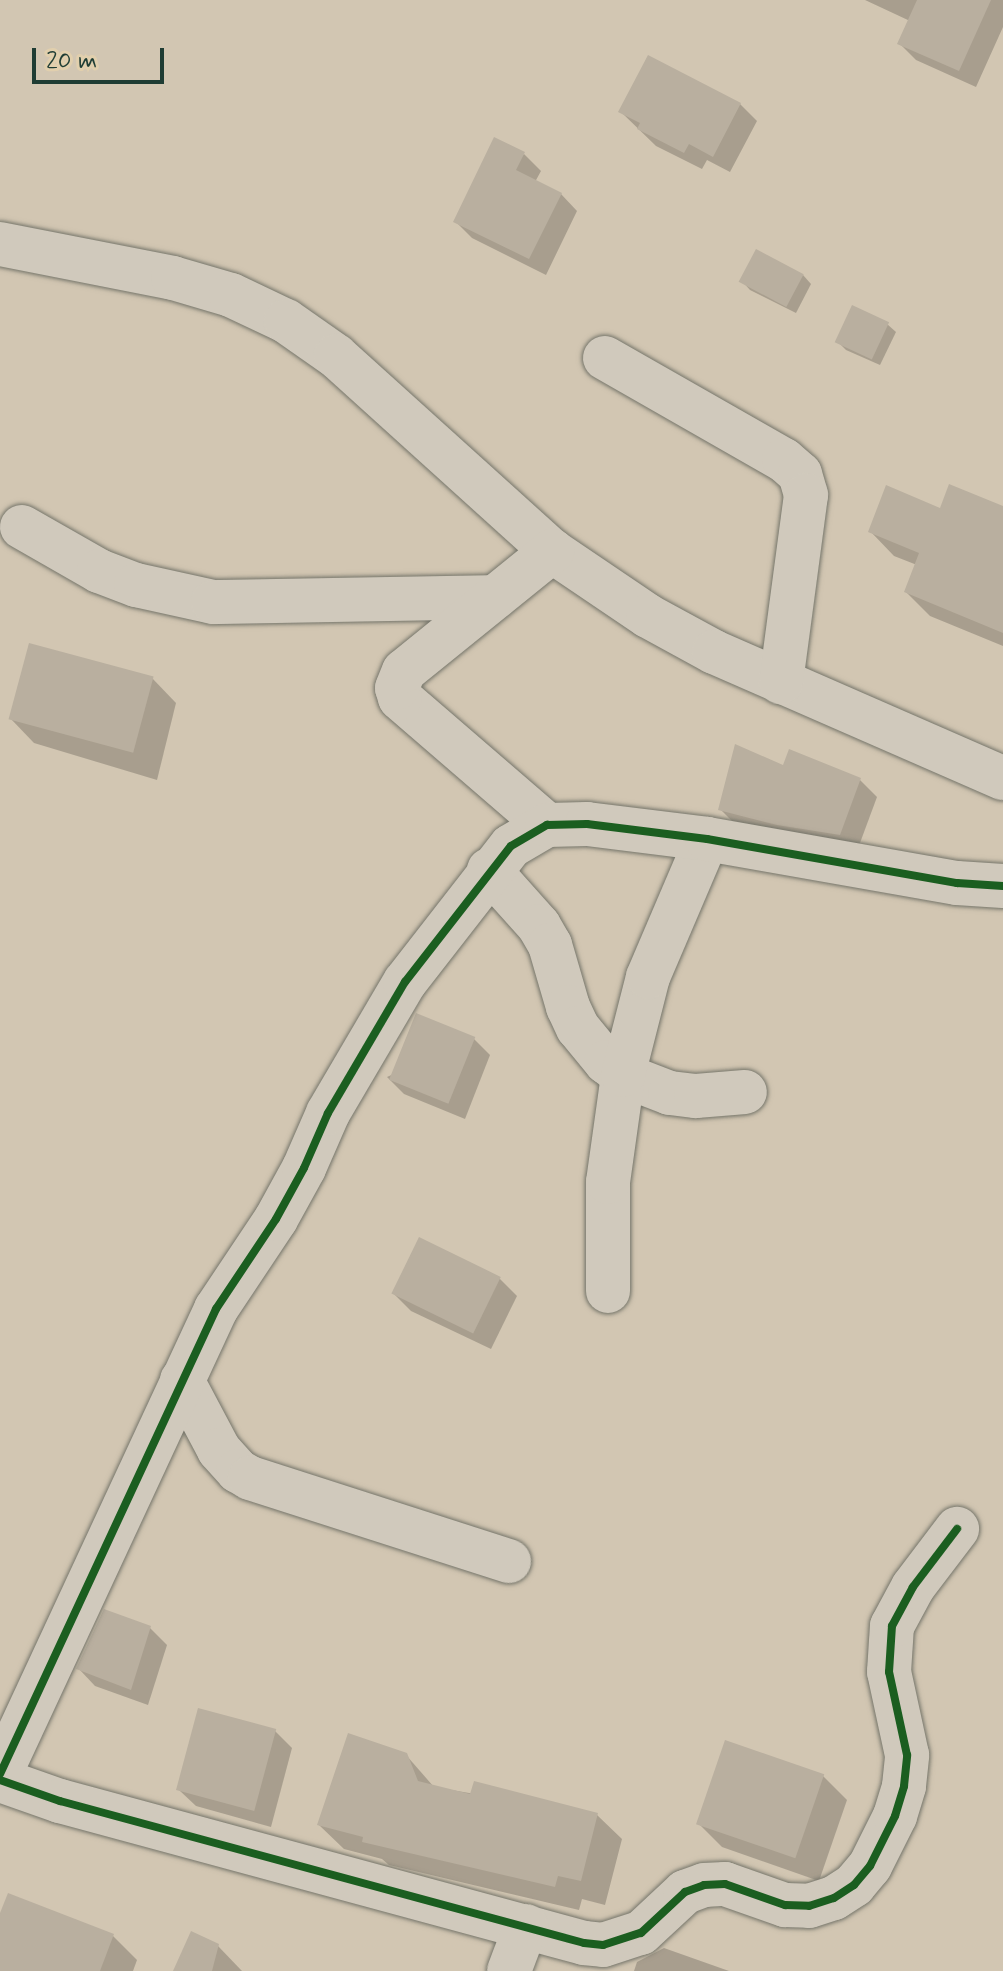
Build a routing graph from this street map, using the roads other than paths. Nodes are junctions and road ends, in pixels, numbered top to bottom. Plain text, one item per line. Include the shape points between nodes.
1 (0, 244) edge
2 (605, 358) dead end
3 (22, 527) dead end
4 (552, 551) junction
5 (495, 597) junction
6 (781, 682) junction
7 (1003, 777) edge
8 (547, 825) junction
9 (707, 839) junction
10 (489, 870) junction
11 (1003, 886) edge
12 (623, 1075) junction
13 (745, 1092) dead end
14 (608, 1291) dead end
15 (182, 1380) junction
16 (957, 1529) dead end
17 (509, 1561) dead end
18 (0, 1777) edge
19 (526, 1926) junction
20 (509, 1971) edge

1 - 4 street via 173,278 231,295 286,321 336,356
2 - 6 street via 800,474 806,495
3 - 5 street via 99,571 213,602
4 - 5 street
4 - 6 street via 648,616
5 - 8 street via 404,671 397,688 400,698
6 - 7 street
8 - 9 street via 587,824
8 - 10 street via 511,846
9 - 11 street via 957,883
9 - 12 street via 648,977
10 - 12 street via 526,909 550,945 578,1028
10 - 15 street via 364,1046 304,1168 216,1309
12 - 13 street via 670,1093
12 - 14 street via 608,1182
15 - 17 street via 219,1450 250,1478
15 - 18 street
16 - 19 street via 913,1587 892,1626 889,1672 903,1724 904,1786 883,1844 854,1885 809,1906 785,1905 725,1884 704,1885 685,1892 641,1933 603,1945
18 - 19 street via 60,1801
19 - 20 street

